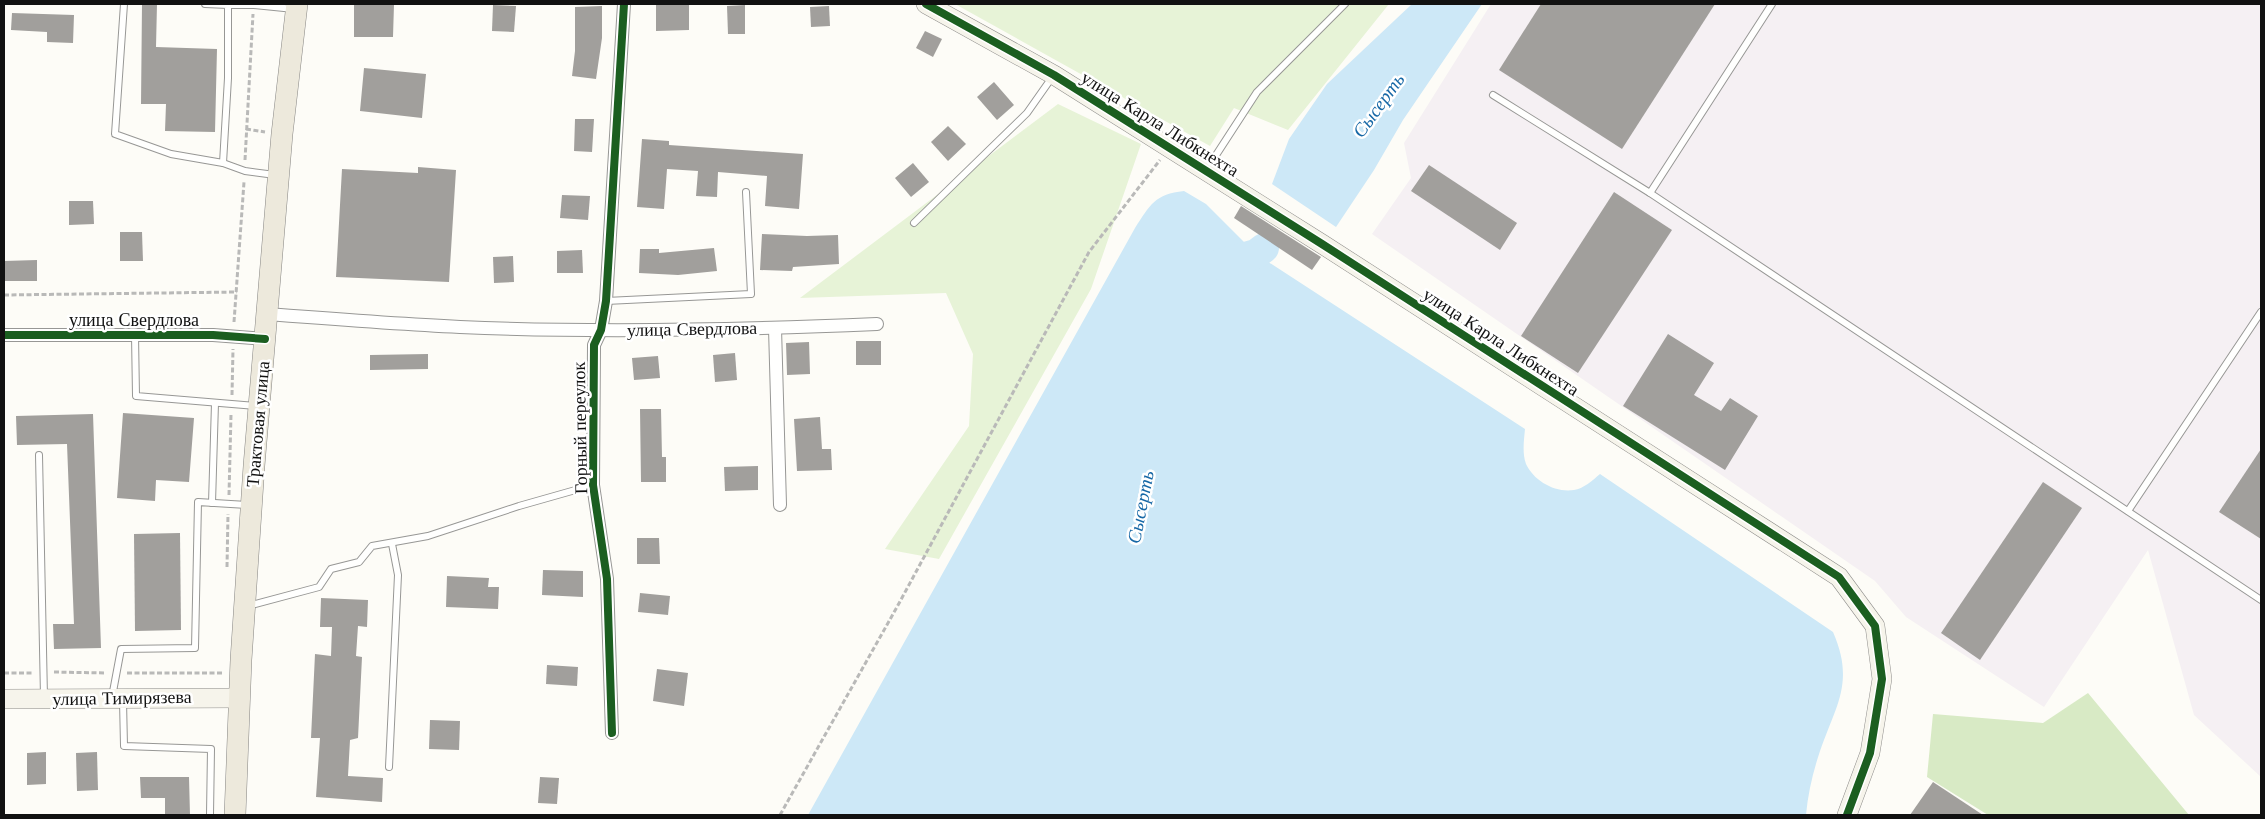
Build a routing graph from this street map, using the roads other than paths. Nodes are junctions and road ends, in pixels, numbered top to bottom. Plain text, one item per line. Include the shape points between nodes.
1 (124, 4) edge
2 (205, 4) edge
3 (624, 4) edge
4 (926, 4) edge
5 (1345, 4) edge
6 (1772, 4) edge
7 (228, 5) junction
8 (297, 7) edge
9 (1054, 74) junction
10 (1493, 95) dead end
11 (223, 163) junction
12 (1205, 171) junction
13 (278, 175) junction
14 (746, 192) dead end
15 (1650, 193) junction
16 (914, 223) dead end
17 (606, 301) junction
18 (2261, 312) edge
19 (268, 314) junction
20 (877, 324) dead end
21 (775, 328) junction
22 (601, 330) junction
23 (4, 335) edge
24 (135, 335) junction
25 (265, 339) junction
26 (215, 403) junction
27 (259, 406) junction
28 (39, 455) dead end
29 (593, 484) junction
30 (212, 503) junction
31 (251, 505) junction
32 (780, 505) dead end
33 (2128, 511) junction
34 (392, 544) junction
35 (2261, 600) edge
36 (244, 607) junction
37 (117, 697) junction
38 (240, 698) junction
39 (4, 699) edge
40 (44, 699) junction
41 (612, 733) dead end
42 (389, 768) dead end
43 (210, 815) edge
44 (235, 815) edge
45 (1847, 815) edge

1 - 11 lane via 115,134 171,154
2 - 7 lane
3 - 17 street, Горный переулок
4 - 9 street, улица Карла Либкнехта
5 - 12 lane via 1257,92
6 - 15 lane
7 - 8 lane
7 - 11 lane
8 - 13 main road, Трактовая улица
9 - 12 street, улица Карла Либкнехта
9 - 16 lane via 1027,113
10 - 15 lane
11 - 13 lane via 245,171
12 - 45 street, улица Карла Либкнехта via 1839,577 1875,626 1882,679 1870,753
13 - 19 main road, Трактовая улица
14 - 17 lane via 751,294
15 - 33 lane
17 - 22 street, Горный переулок
18 - 33 lane
19 - 22 street, улица Свердлова via 461,327
19 - 25 main road, Трактовая улица
20 - 21 street, улица Свердлова
21 - 22 street, улица Свердлова
21 - 32 street
22 - 29 street, Горный переулок via 594,345
23 - 24 street, улица Свердлова
24 - 25 street, улица Свердлова via 220,335
24 - 26 lane via 136,396
25 - 27 main road, Трактовая улица
26 - 27 lane
26 - 30 lane
27 - 31 main road, Трактовая улица
28 - 40 lane
29 - 34 lane via 428,536
29 - 41 street, Горный переулок via 607,579
30 - 31 lane
30 - 37 lane via 198,502 195,648 122,649
31 - 36 main road, Трактовая улица
33 - 35 lane
34 - 36 lane via 372,546 359,562 331,569 319,587
34 - 42 lane via 398,575
36 - 38 main road, Трактовая улица
37 - 38 street, улица Тимирязева
37 - 40 street, улица Тимирязева
37 - 43 lane via 124,746 211,749
38 - 44 main road, Трактовая улица
39 - 40 street, улица Тимирязева

